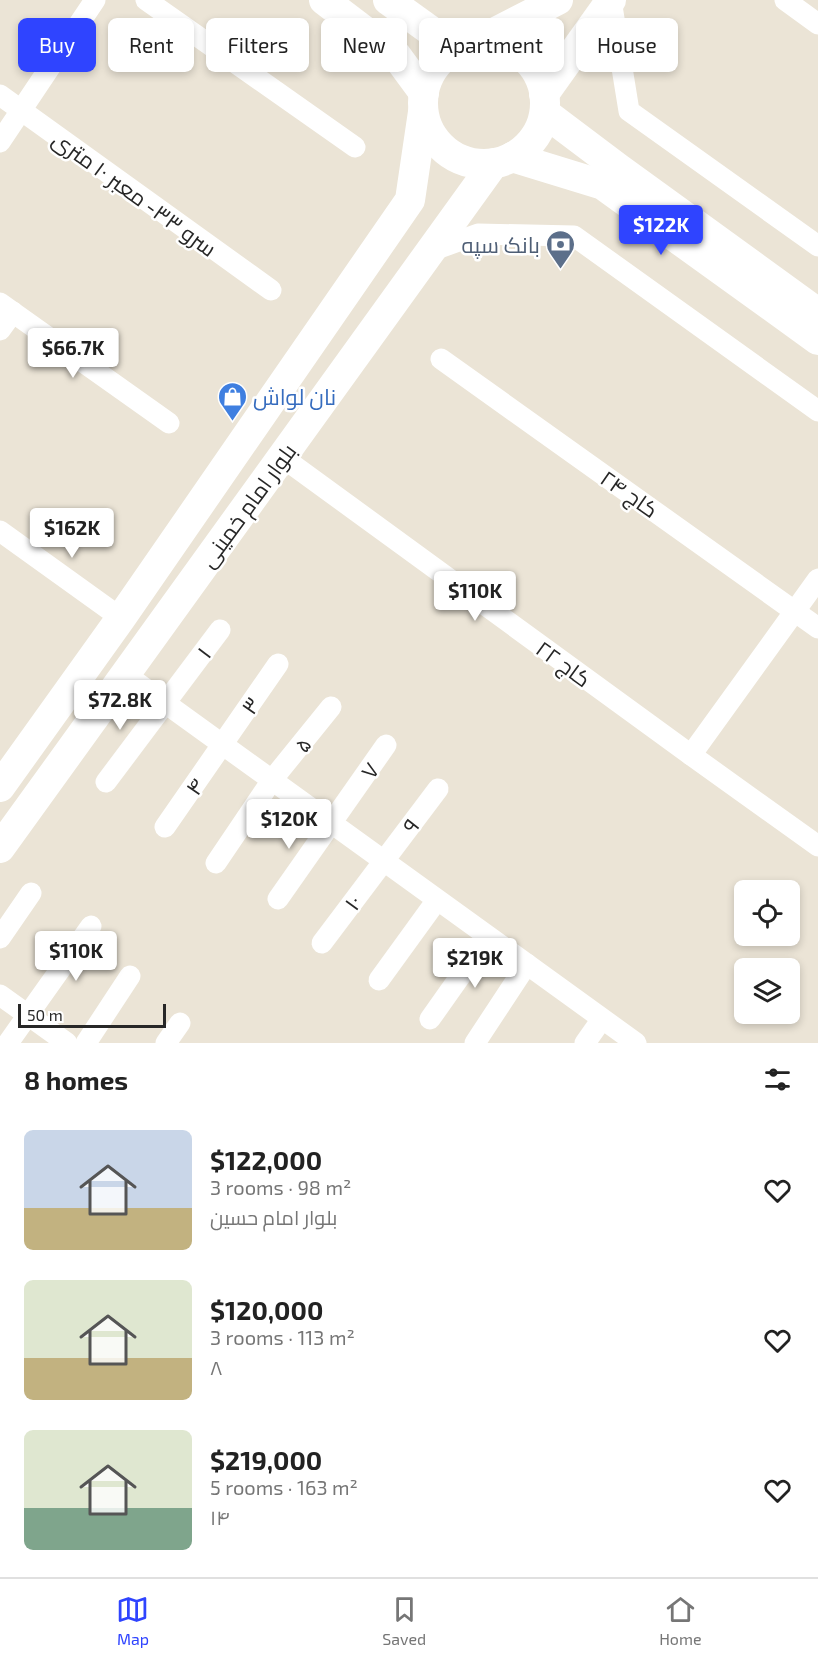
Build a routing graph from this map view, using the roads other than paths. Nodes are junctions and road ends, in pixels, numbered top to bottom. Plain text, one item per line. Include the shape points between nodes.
1 (95, 0) edge
2 (146, 0) edge
3 (324, 0) edge
4 (388, 0) edge
5 (558, 0) edge
6 (611, 0) edge
7 (785, 0) edge
8 (522, 18) edge
9 (419, 19) edge
10 (818, 24) edge
11 (432, 72) edge
12 (537, 72) edge
13 (0, 95) edge
14 (424, 102) junction
15 (544, 103) junction
16 (21, 111) junction
17 (0, 142) edge
18 (355, 147) dead end
19 (503, 160) junction
20 (818, 246) edge
21 (431, 251) junction
22 (271, 290) dead end
23 (6, 308) edge
24 (818, 312) edge
25 (0, 330) edge
26 (818, 340) edge
27 (441, 359) dead end
28 (818, 411) edge
29 (169, 423) dead end
30 (282, 457) junction
31 (0, 531) edge
32 (818, 579) edge
33 (795, 611) junction
34 (121, 618) junction
35 (818, 628) edge
36 (220, 630) dead end
37 (278, 664) dead end
38 (125, 675) junction
39 (165, 703) junction
40 (331, 707) dead end
41 (222, 745) junction
42 (386, 745) dead end
43 (691, 755) junction
44 (272, 780) junction
45 (106, 782) dead end
46 (0, 788) edge
47 (438, 789) dead end
48 (331, 824) junction
49 (165, 827) dead end
50 (818, 846) edge
51 (0, 848) edge
52 (383, 861) junction
53 (216, 863) dead end
54 (32, 894) dead end
55 (278, 899) dead end
56 (437, 900) junction
57 (91, 926) dead end
58 (488, 937) junction
59 (0, 938) edge
60 (322, 943) dead end
61 (527, 964) junction
62 (130, 976) dead end
63 (379, 980) dead end
64 (0, 995) edge
65 (28, 1015) junction
66 (430, 1019) dead end
67 (602, 1019) junction
68 (180, 1023) dead end
69 (8, 1043) edge
70 (68, 1043) edge
71 (86, 1043) edge
72 (166, 1043) edge
73 (475, 1043) edge
74 (585, 1043) edge
75 (636, 1043) edge

1 - 16 street
2 - 18 street
3 - 14 street via 396,55
4 - 9 street
5 - 8 street
6 - 15 street
6 - 20 street via 629,111
7 - 10 street
11 - 14 street
12 - 15 street
13 - 16 street, سرو ۳۳- معبر ۱۰ متری
14 - 19 street via 429,130 441,146 456,157 475,163
14 - 34 street, بلوار امام خمینی via 410,200
15 - 19 street via 538,131 528,146
15 - 24 street via 627,175
16 - 17 street
16 - 22 street, سرو ۳۳- معبر ۱۰ متری
19 - 21 street, بلوار امام خمینی
19 - 26 street via 603,185
21 - 28 street via 478,234 574,236
21 - 30 street, بلوار امام خمینی
23 - 25 street
23 - 29 street
27 - 33 street, کاج ۲۴
30 - 38 street, بلوار امام خمینی
30 - 43 street, کاج ۲۲
31 - 34 street
32 - 33 street
33 - 35 street, کاج ۲۴
33 - 43 street
34 - 46 street, بلوار امام خمینی
36 - 39 street, ۱
37 - 41 street, ۳
38 - 39 street
38 - 51 street, بلوار امام خمینی
39 - 41 street
39 - 45 street, ۱
40 - 44 street, ۵
41 - 44 street
41 - 49 street, ۴
42 - 48 street, ۷
43 - 50 street, کاج ۲۲
44 - 48 street
44 - 53 street, ۵
47 - 52 street, ۹
48 - 52 street
48 - 55 street, ۷
52 - 56 street
52 - 60 street, ۱۰
54 - 59 street
56 - 58 street
56 - 63 street
57 - 65 street
58 - 61 street
58 - 66 street
61 - 67 street
61 - 73 street
62 - 71 street
64 - 65 street
65 - 69 street
65 - 70 street
67 - 74 street
67 - 75 street
68 - 72 street

